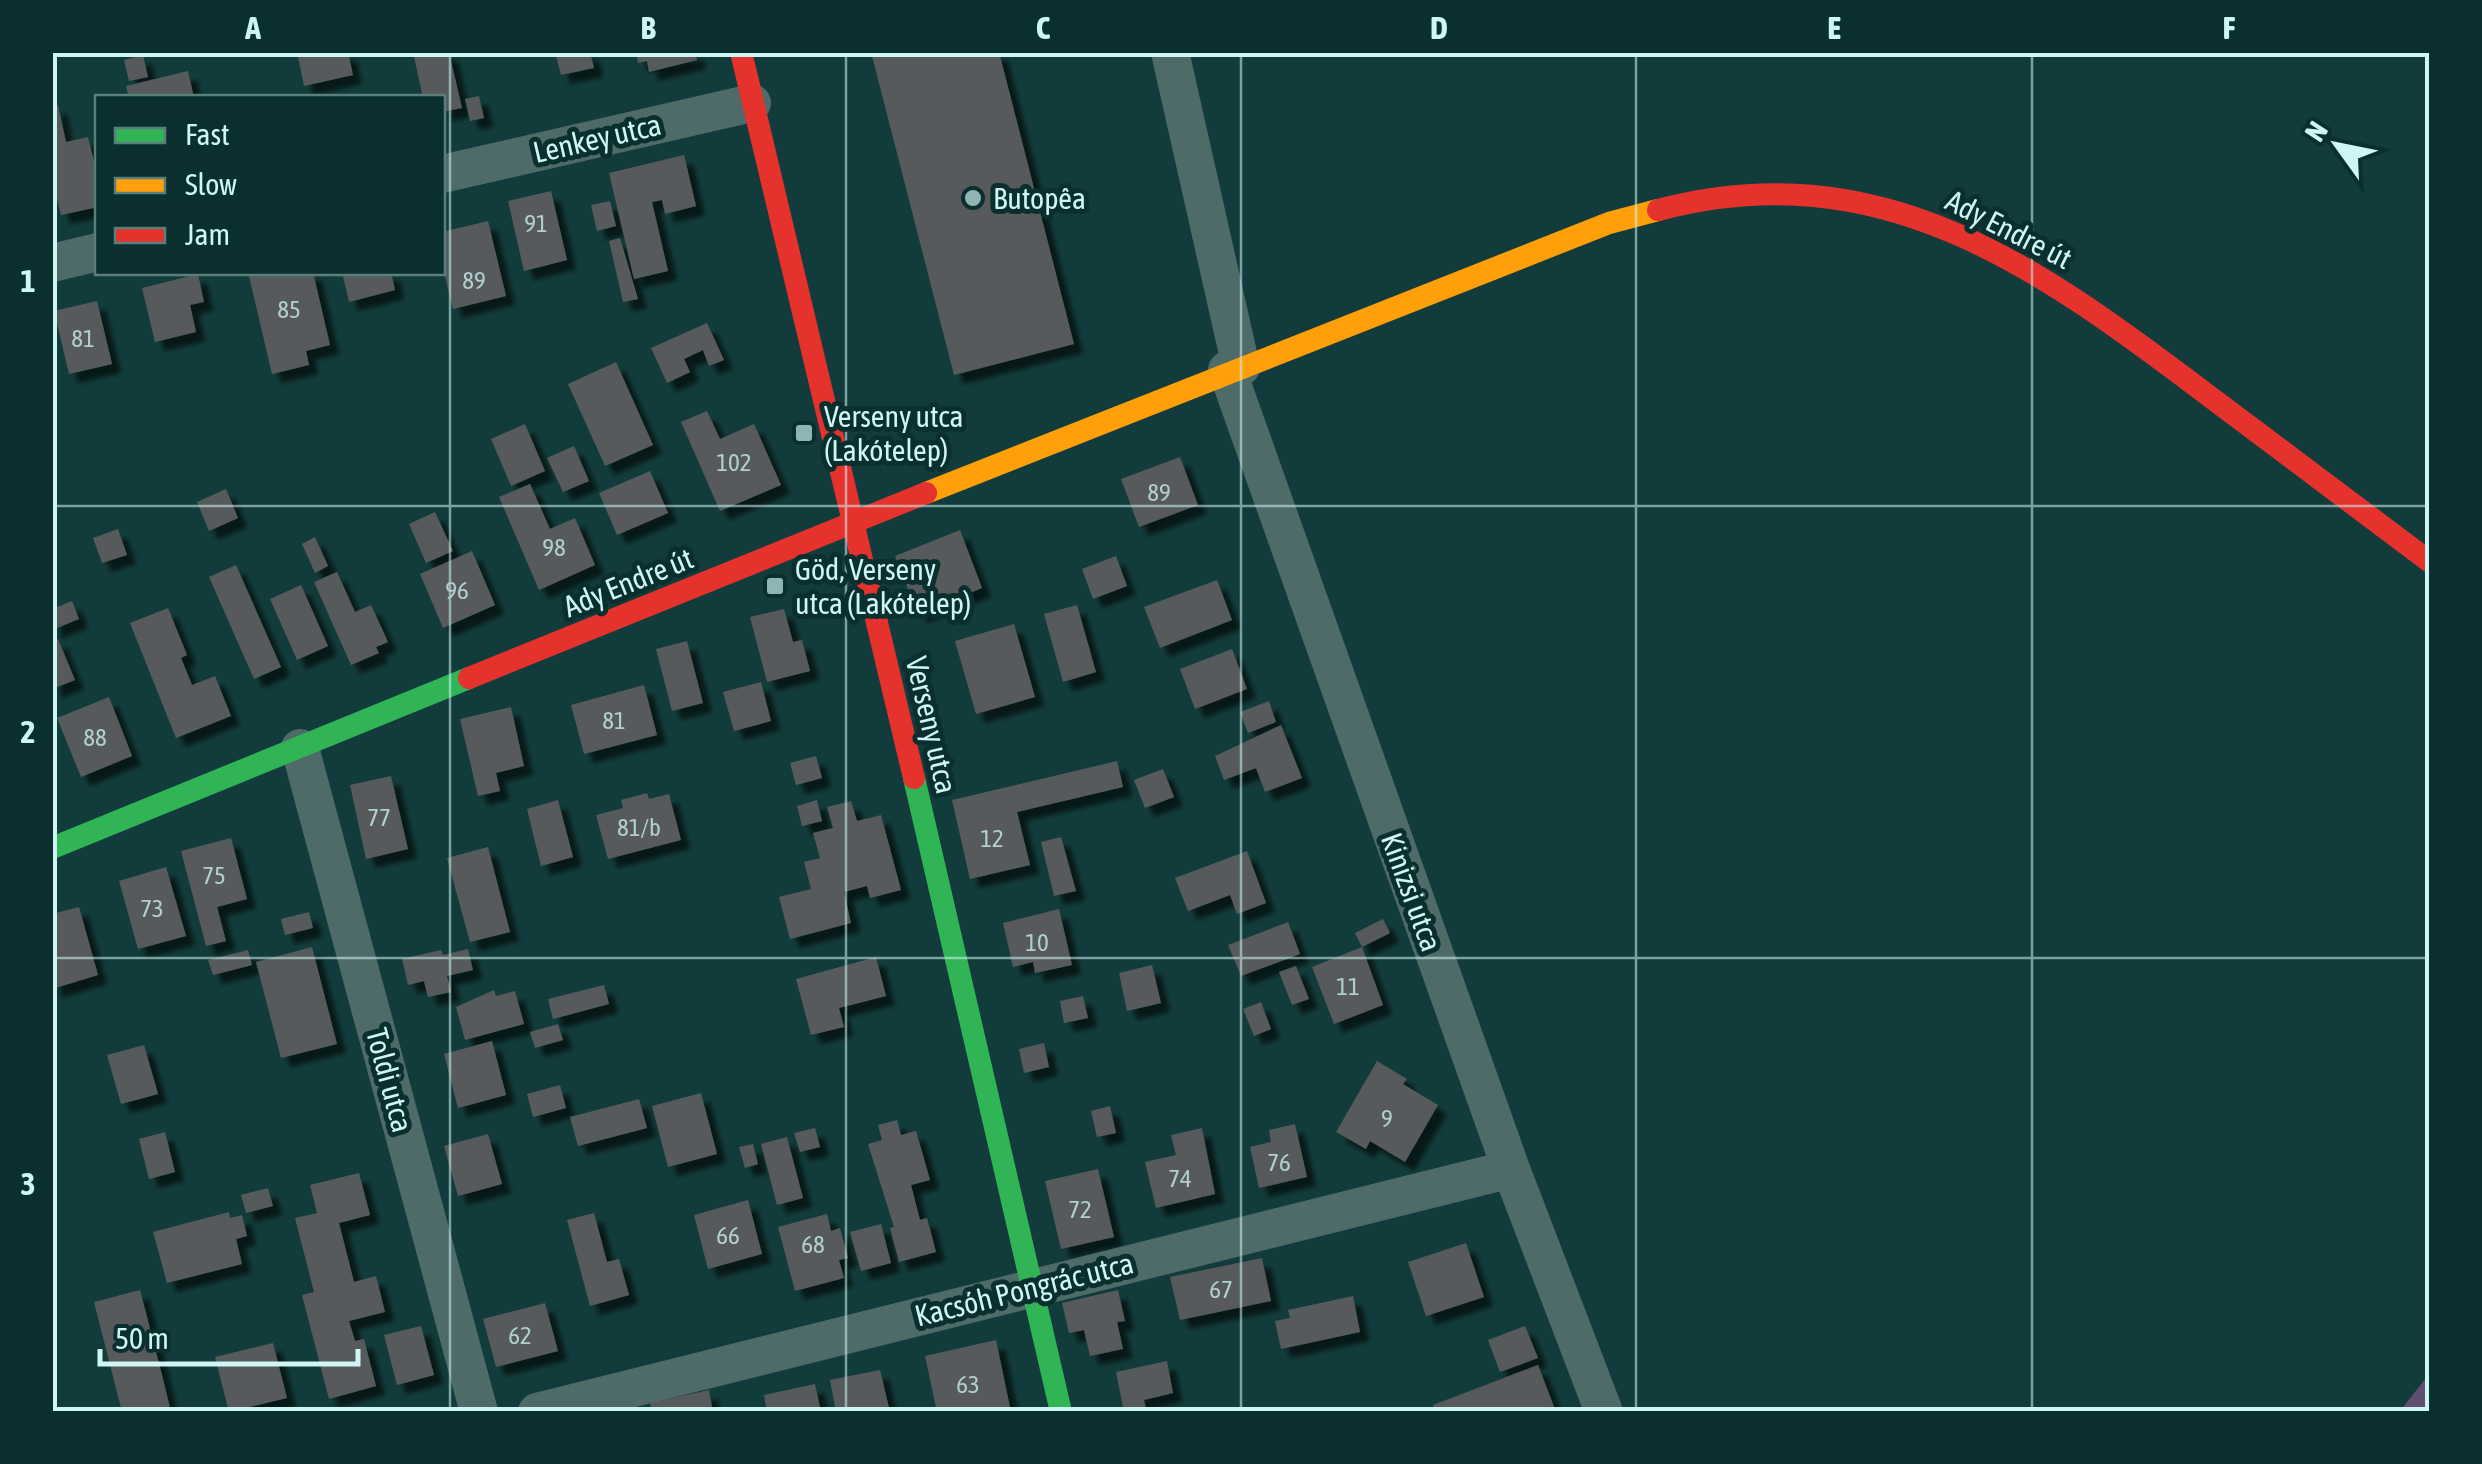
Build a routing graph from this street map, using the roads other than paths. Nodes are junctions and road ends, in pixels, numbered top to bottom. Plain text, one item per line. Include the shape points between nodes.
1 (741, 52) edge
2 (1170, 52) edge
3 (752, 103) junction
4 (445, 173) edge
5 (95, 253) edge
6 (52, 263) edge
7 (1244, 365) junction
8 (855, 522) junction
9 (2430, 562) edge
10 (300, 748) junction
11 (52, 848) edge
12 (1511, 1169) junction
13 (1029, 1288) junction
14 (479, 1412) edge
15 (537, 1412) edge
16 (1061, 1412) edge
17 (1604, 1412) edge

1 - 3 street, Verseny utca
2 - 7 street, Kinizsi utca
3 - 4 street, Lenkey utca
3 - 8 street, Verseny utca
5 - 6 street
7 - 8 street, Ady Endre út
7 - 9 street, Ady Endre út via 1652,209 1749,194 1848,200 1933,222 2028,267
7 - 12 street, Kinizsi utca
8 - 10 street, Ady Endre út
8 - 13 street, Verseny utca
10 - 11 street, Ady Endre út
10 - 14 street, Toldi utca
12 - 13 street, Kacsóh Pongrác utca
12 - 17 street, Kinizsi utca
13 - 15 street, Kacsóh Pongrác utca
13 - 16 street, Verseny utca

